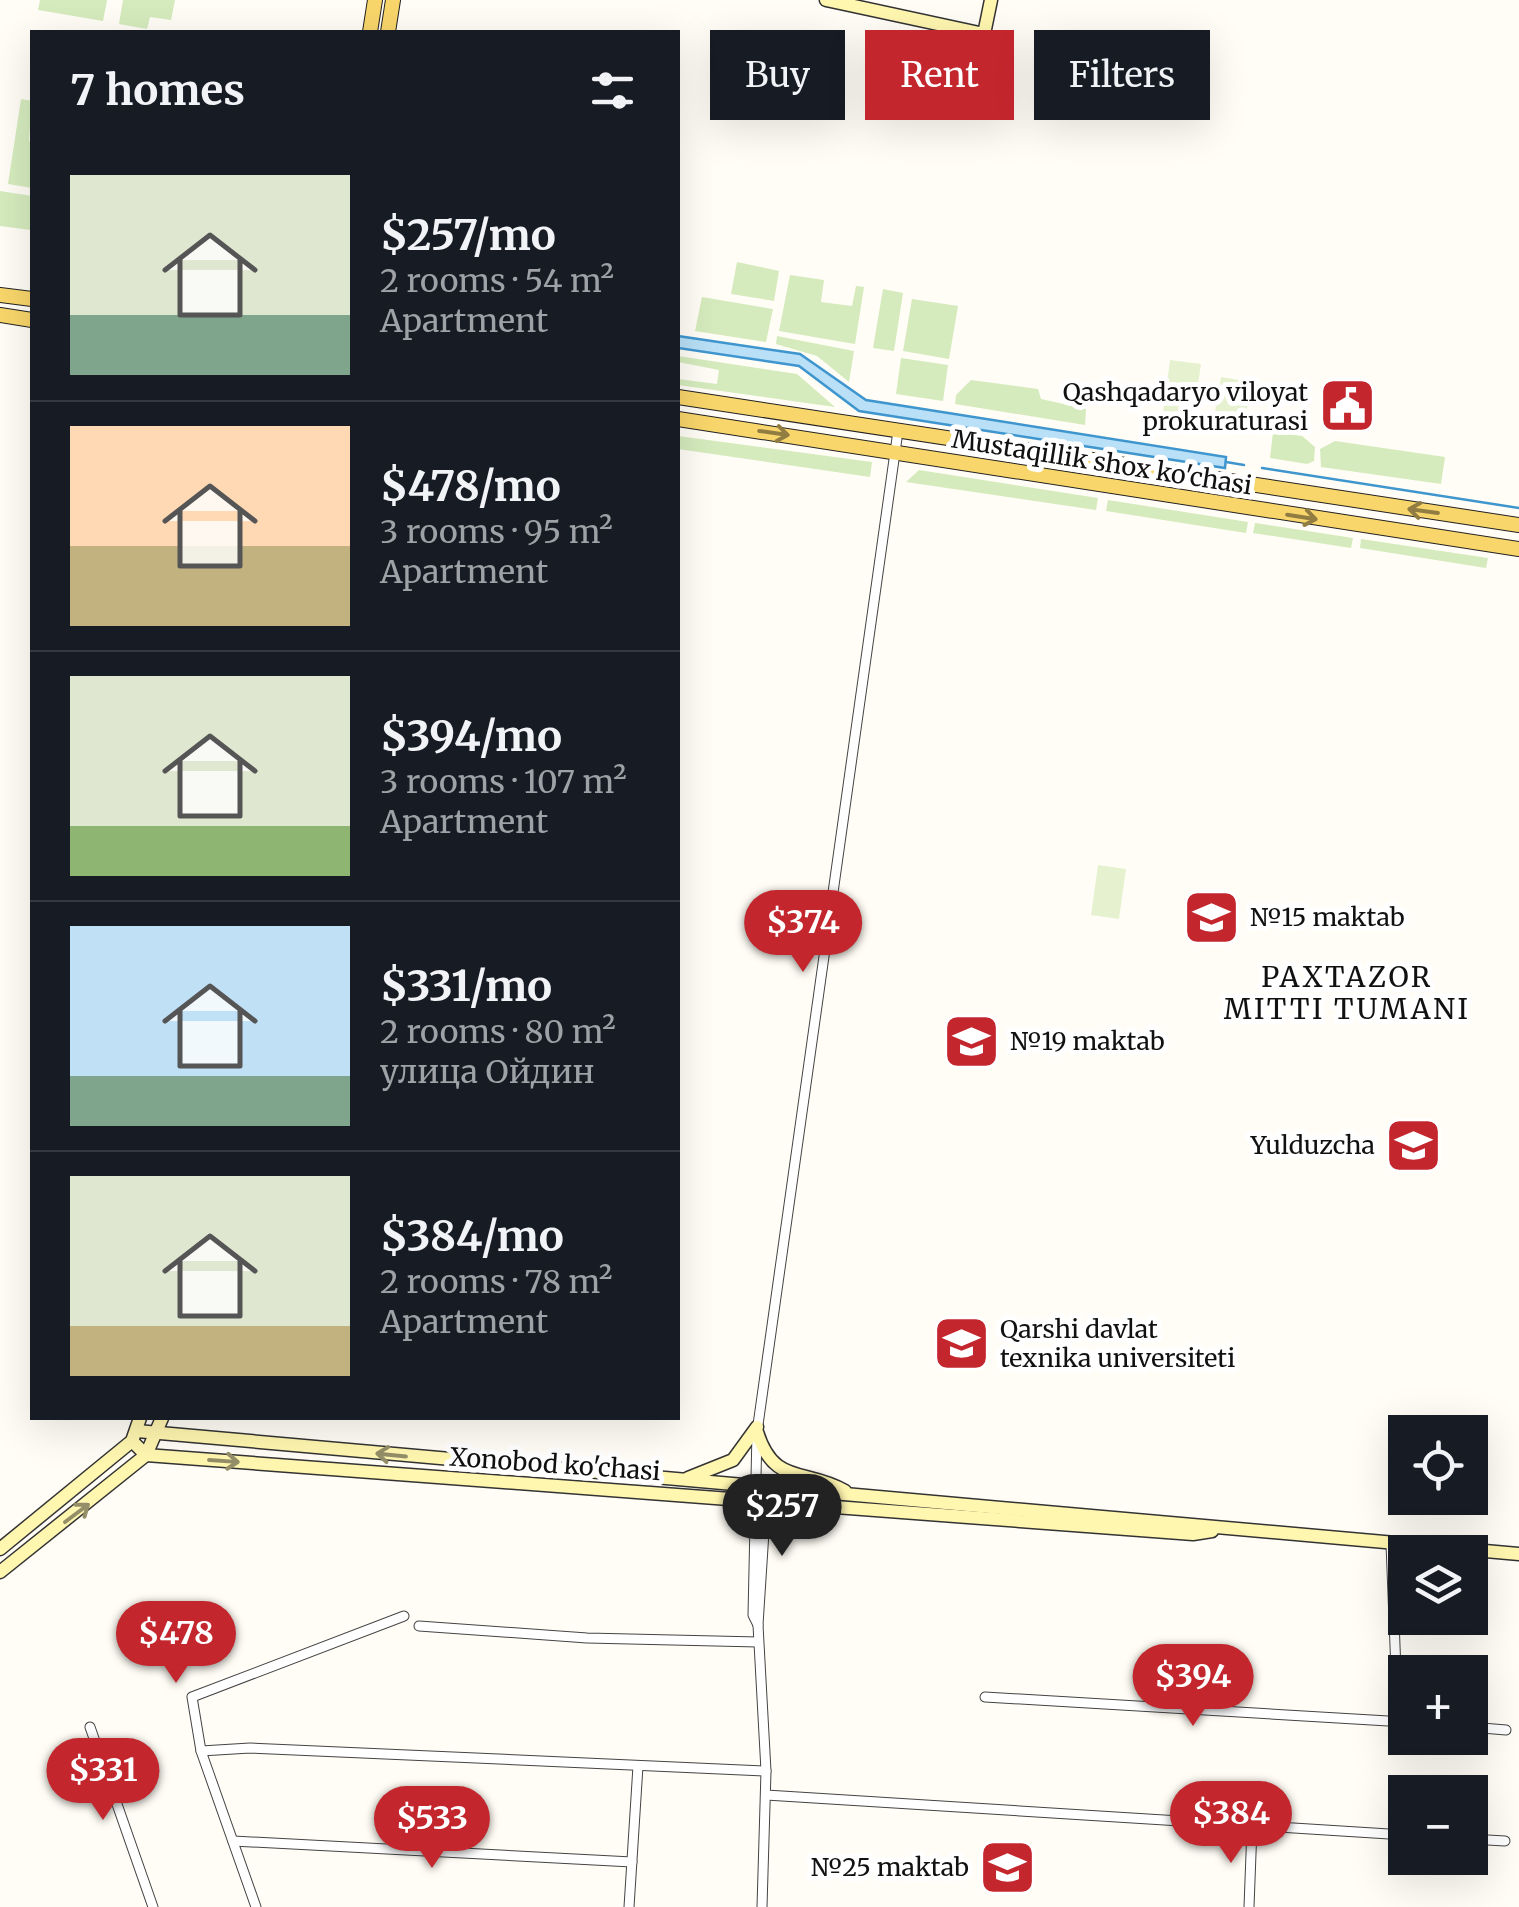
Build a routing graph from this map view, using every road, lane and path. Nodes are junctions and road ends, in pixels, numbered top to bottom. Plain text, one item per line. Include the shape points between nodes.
1 (376, 0) edge
2 (393, 0) edge
3 (826, 0) edge
4 (992, 0) edge
5 (370, 30) edge
6 (388, 30) edge
7 (0, 294) edge
8 (30, 300) edge
9 (0, 316) edge
10 (30, 320) edge
11 (680, 397) edge
12 (680, 419) edge
13 (898, 431) junction
14 (895, 451) junction
15 (1519, 526) edge
16 (1519, 550) edge
17 (160, 1425) edge
18 (758, 1428) junction
19 (136, 1430) edge
20 (146, 1455) junction
21 (680, 1481) junction
22 (760, 1487) junction
23 (851, 1495) junction
24 (760, 1502) junction
25 (1220, 1530) junction
26 (1388, 1544) edge
27 (0, 1548) edge
28 (1488, 1552) edge
29 (1519, 1554) edge
30 (0, 1572) edge
31 (404, 1616) dead end
32 (419, 1626) dead end
33 (758, 1642) junction
34 (984, 1698) dead end
35 (1388, 1721) edge
36 (90, 1727) dead end
37 (1488, 1728) edge
38 (1506, 1730) dead end
39 (202, 1750) junction
40 (638, 1766) junction
41 (766, 1772) junction
42 (766, 1795) junction
43 (1252, 1827) junction
44 (1388, 1835) edge
45 (1488, 1840) edge
46 (1505, 1841) dead end
47 (233, 1842) junction
48 (632, 1862) junction
49 (153, 1907) edge
50 (256, 1907) edge
51 (629, 1907) edge
52 (762, 1907) edge
53 (1249, 1907) edge

1 - 5 main road
2 - 6 main road
3 - 4 main road via 984,34
7 - 8 main road
9 - 10 main road
11 - 13 main road, Mustaqillik shox ko'chasi
12 -> 14 main road, Mustaqillik shox ko'chasi
13 - 14 street
15 -> 13 main road, Mustaqillik shox ko'chasi
14 -> 16 main road, Mustaqillik shox ko'chasi
14 - 18 street
17 - 19 main road, Xonobod ko'chasi
17 - 20 main road
21 -> 17 main road, Xonobod ko'chasi
18 - 21 main road via 733,1460
18 - 22 street
18 - 23 main road via 764,1454 776,1468 824,1479
19 - 20 main road
19 - 27 main road
20 -> 24 main road, Xonobod ko'chasi
30 -> 20 main road
21 - 22 main road, Xonobod ko'chasi
22 - 23 main road, Xonobod ko'chasi
22 - 24 street
23 - 25 main road, Xonobod ko'chasi via 1193,1522
24 - 25 main road, Xonobod ko'chasi via 1194,1534
24 - 33 street via 753,1615
25 - 26 main road, Xonobod ko'chasi
28 - 29 main road, Xonobod ko'chasi
31 - 39 street via 192,1696
32 - 33 street
33 - 41 street
34 - 35 street
36 - 49 street
37 - 38 street
39 - 40 street
39 - 47 street
40 - 41 street
40 - 48 street
41 - 42 street
42 - 43 street
42 - 52 street
43 - 44 street
43 - 53 street
45 - 46 street
47 - 48 street
47 - 50 street
48 - 51 street

